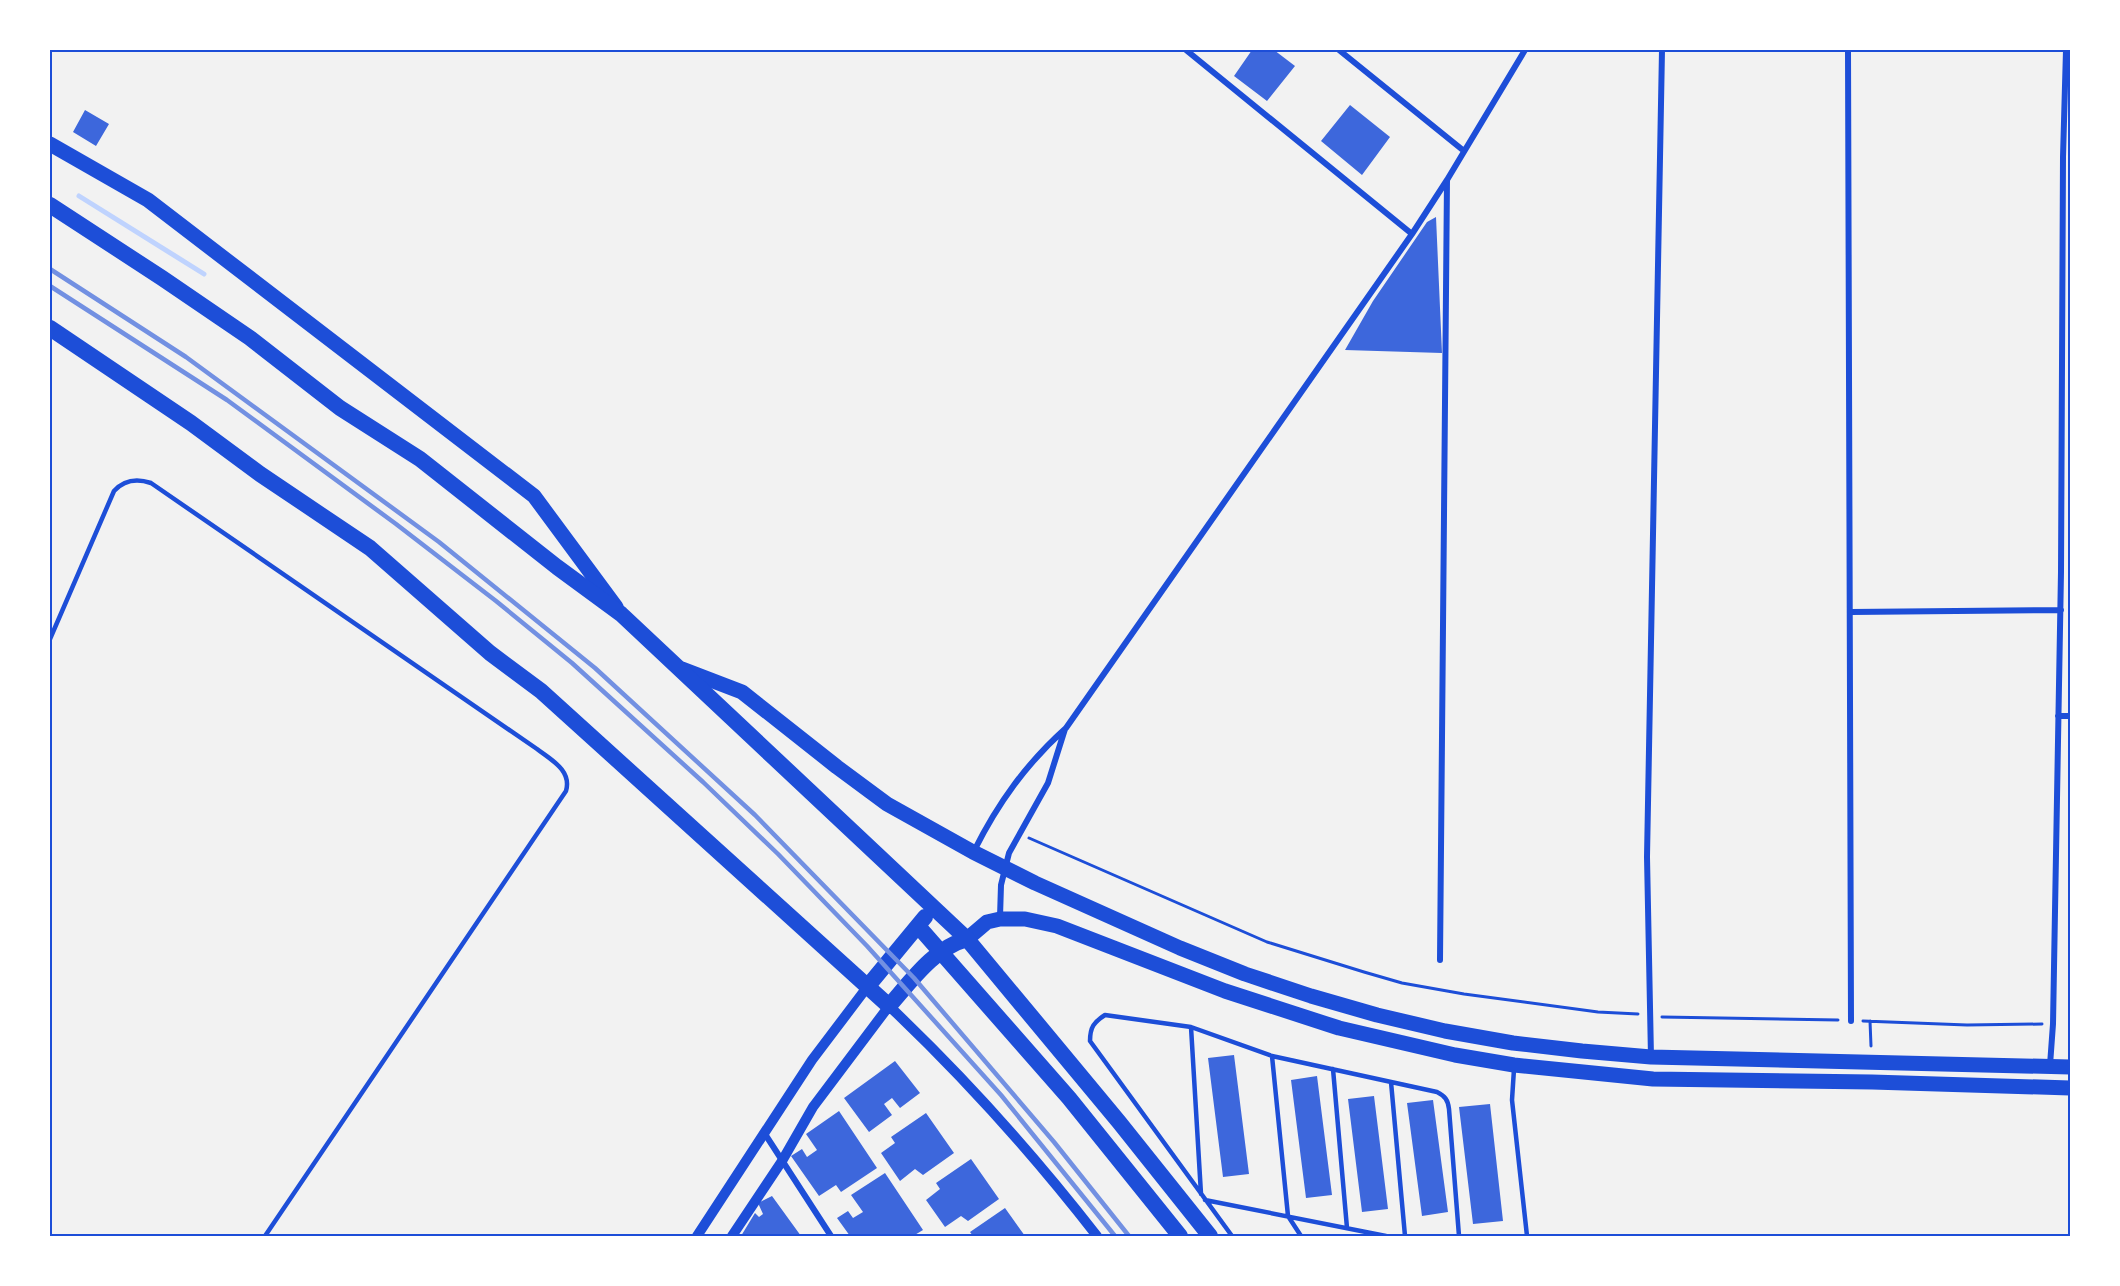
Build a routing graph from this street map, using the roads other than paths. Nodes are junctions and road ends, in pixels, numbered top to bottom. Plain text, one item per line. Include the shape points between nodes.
1 (1186, 50) edge
2 (1339, 50) edge
3 (1525, 50) edge
4 (1662, 50) edge
5 (1848, 50) edge
6 (2066, 50) edge
7 (50, 144) edge
8 (1464, 151) junction
9 (1447, 180) junction
10 (50, 205) edge
11 (1412, 234) junction
12 (50, 328) edge
13 (2061, 610) junction
14 (1851, 612) junction
15 (621, 614) junction
16 (50, 639) edge
17 (682, 669) junction
18 (2058, 716) junction
19 (2070, 716) edge
20 (1065, 728) junction
21 (973, 852) junction
22 (1006, 860) junction
23 (932, 906) junction
24 (1000, 919) junction
25 (918, 926) junction
26 (967, 939) junction
27 (942, 951) junction
28 (1440, 960) dead end
29 (868, 986) junction
30 (889, 1006) junction
31 (1851, 1020) road end
32 (1191, 1027) junction
33 (1272, 1056) junction
34 (1651, 1057) junction
35 (1514, 1065) junction
36 (2050, 1066) junction
37 (2070, 1067) edge
38 (1333, 1069) junction
39 (1391, 1082) junction
40 (2070, 1088) edge
41 (765, 1134) junction
42 (782, 1161) junction
43 (1201, 1194) junction
44 (1205, 1200) junction
45 (1288, 1216) junction
46 (1347, 1228) junction
47 (265, 1236) edge
48 (697, 1236) edge
49 (732, 1236) edge
50 (831, 1236) edge
51 (1098, 1236) edge
52 (1180, 1236) edge
53 (1210, 1236) edge
54 (1232, 1236) edge
55 (1300, 1236) edge
56 (1386, 1236) edge
57 (1405, 1236) edge
58 (1459, 1236) edge
59 (1527, 1236) edge

1 - 11 street
2 - 8 street
3 - 8 street
4 - 34 street via 1647,857
5 - 14 street
6 - 13 street
7 - 15 main road via 148,200 534,496
8 - 9 street
9 - 11 street
9 - 28 street
10 - 15 highway via 250,338 340,408 420,459
11 - 20 street
12 - 29 highway via 370,548 490,653 541,691
13 - 14 street
13 - 18 street
14 - 31 street
15 - 17 highway
16 - 47 lane via 110,497 125,482 142,480 537,749 562,769 567,779 566,791
17 - 21 main road via 742,692 887,804
17 - 23 highway
18 - 19 street
18 - 36 street
20 - 21 street via 1006,793
20 - 22 street via 1048,783
21 - 22 main road
22 - 24 street
22 - 34 main road via 1180,948 1311,996 1377,1015 1502,1041
23 - 25 highway
23 - 26 highway
24 - 26 main road via 987,922
24 - 35 main road via 1025,919 1057,926 1225,991 1339,1028
25 - 27 highway
25 - 29 highway
26 - 27 highway
26 - 53 highway
27 - 30 highway
27 - 52 highway via 1069,1098
29 - 30 highway
29 - 41 street via 812,1060
30 - 42 street via 813,1107
30 - 51 street via 957,1074
32 - 33 lane
32 - 43 lane
32 - 43 lane via 1106,1016 1096,1020 1090,1030 1090,1041
33 - 38 lane
33 - 45 lane
34 - 36 main road
35 - 40 main road via 1653,1079
35 - 59 lane via 1512,1100
36 - 37 main road
38 - 39 lane
38 - 46 lane
39 - 57 lane
39 - 58 lane via 1437,1092 1448,1102
41 - 42 street
41 - 48 street
42 - 49 street
42 - 50 street
43 - 44 lane
44 - 45 lane
44 - 54 lane
45 - 46 lane
45 - 55 lane
46 - 56 lane

